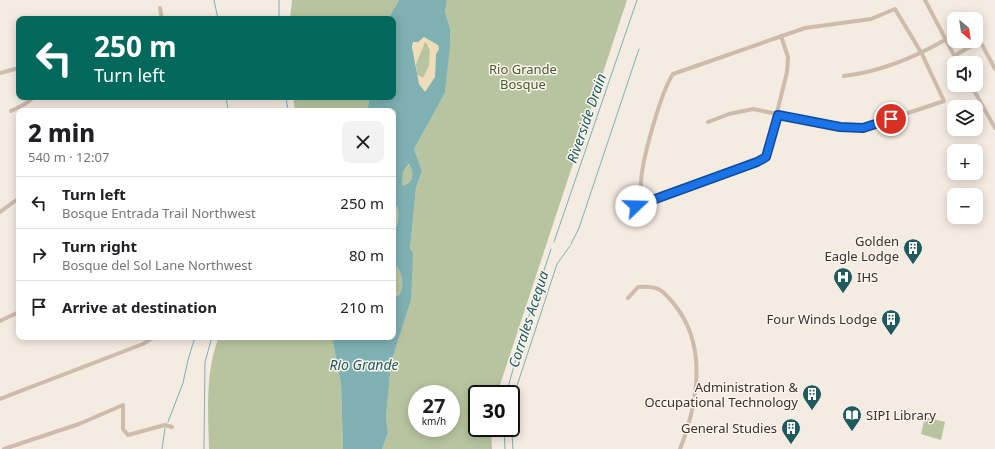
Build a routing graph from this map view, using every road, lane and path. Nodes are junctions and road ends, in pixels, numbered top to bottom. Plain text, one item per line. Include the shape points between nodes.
1 (925, 0) edge
2 (160, 8) dead end
3 (161, 16) edge
4 (781, 36) junction
5 (945, 40) junction
6 (922, 54) junction
7 (954, 56) joint
8 (16, 69) edge
9 (995, 69) edge
10 (0, 73) edge
11 (844, 76) dead end
12 (975, 92) edge
13 (30, 100) edge
14 (18, 108) edge
15 (16, 109) edge
16 (11, 112) dead end
17 (778, 115) junction
18 (708, 122) dead end
19 (995, 128) edge
20 (16, 200) edge
21 (646, 202) junction
22 (626, 210) dead end
23 (0, 212) edge
24 (628, 298) dead end
25 (16, 313) edge
26 (0, 321) edge
27 (149, 340) edge
28 (0, 399) edge
29 (172, 427) dead end
30 (4, 449) edge
31 (680, 449) edge

1 - 5 street
2 - 3 street
4 - 6 street via 805,28 871,19 895,9
4 - 17 street via 788,57
4 - 21 street via 673,74 663,92 645,159 640,185
5 - 6 street
5 - 7 street
6 - 11 street via 861,74
6 - 17 street via 944,101 863,128 840,127
7 - 9 street via 980,41
8 - 10 street
12 - 19 street
13 - 14 street
15 - 16 street
17 - 18 street via 753,109
17 - 21 street via 766,157
20 - 23 street
21 - 22 street
24 - 31 street via 638,287 653,286 665,292 682,313 695,343 697,376 691,422
25 - 26 street
27 - 28 street
29 - 30 street via 165,425 128,435 123,429 123,405 79,424

